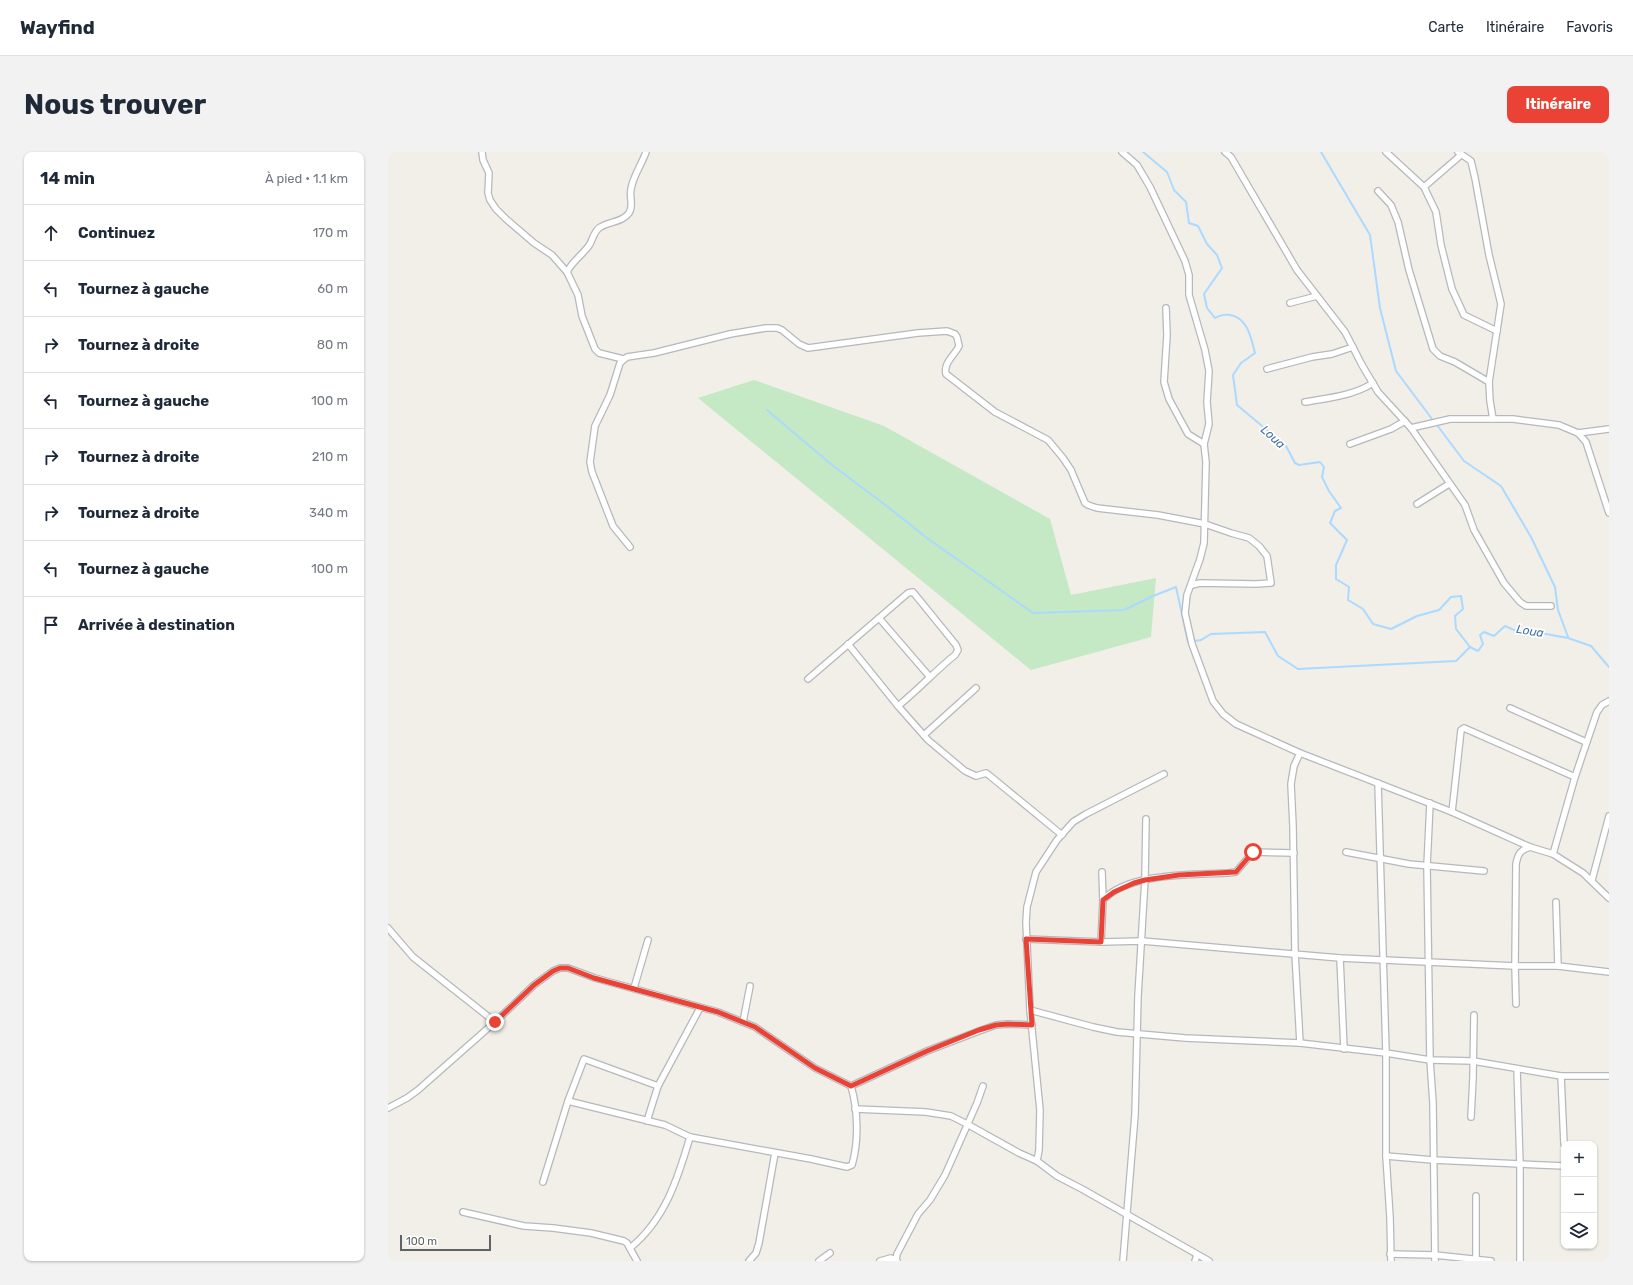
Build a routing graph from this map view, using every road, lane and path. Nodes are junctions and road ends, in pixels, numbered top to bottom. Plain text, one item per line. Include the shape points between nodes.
1 (482, 152) edge
2 (646, 152) edge
3 (1122, 152) edge
4 (1226, 152) edge
5 (1386, 152) edge
6 (1460, 153) edge
7 (1424, 187) junction
8 (1378, 191) dead end
9 (567, 272) junction
10 (1317, 296) junction
11 (1290, 303) dead end
12 (1166, 308) dead end
13 (1497, 331) junction
14 (1353, 347) junction
15 (623, 359) junction
16 (1267, 370) dead end
17 (1490, 382) junction
18 (1373, 383) junction
19 (1305, 402) dead end
20 (1494, 419) junction
21 (1405, 421) junction
22 (1411, 428) junction
23 (1609, 429) edge
24 (1578, 433) junction
25 (1204, 444) junction
26 (1350, 444) dead end
27 (1450, 484) junction
28 (1417, 504) dead end
29 (1609, 513) edge
30 (1204, 524) junction
31 (630, 547) dead end
32 (1192, 585) junction
33 (1551, 606) dead end
34 (879, 618) junction
35 (848, 644) junction
36 (929, 676) junction
37 (808, 679) dead end
38 (976, 688) dead end
39 (1609, 701) edge
40 (898, 706) junction
41 (1510, 708) dead end
42 (924, 735) junction
43 (1586, 742) junction
44 (1300, 753) junction
45 (1164, 774) dead end
46 (1575, 777) junction
47 (1378, 783) junction
48 (1430, 803) junction
49 (1452, 812) junction
50 (1609, 816) edge
51 (1146, 819) dead end
52 (1062, 835) junction
53 (1530, 847) junction
54 (1346, 852) dead end
55 (1294, 853) junction
56 (1553, 854) junction
57 (1380, 858) junction
58 (1427, 866) junction
59 (1484, 871) dead end
60 (1102, 872) dead end
61 (1145, 880) junction
62 (1592, 880) junction
63 (1609, 898) edge
64 (1103, 900) junction
65 (1556, 902) dead end
66 (388, 928) edge
67 (1026, 939) junction
68 (648, 940) dead end
69 (1142, 941) junction
70 (1101, 942) junction
71 (1295, 953) junction
72 (1340, 958) junction
73 (1383, 960) junction
74 (1428, 962) junction
75 (1515, 966) junction
76 (1558, 966) junction
77 (1609, 972) edge
78 (750, 986) dead end
79 (634, 988) junction
80 (1516, 1004) dead end
81 (700, 1008) junction
82 (1030, 1010) junction
83 (1474, 1015) dead end
84 (495, 1022) junction
85 (743, 1022) junction
86 (1032, 1025) junction
87 (1137, 1034) junction
88 (1300, 1044) junction
89 (1344, 1049) junction
90 (1386, 1053) junction
91 (1430, 1060) junction
92 (1474, 1061) junction
93 (1517, 1069) junction
94 (1561, 1076) junction
95 (1609, 1076) edge
96 (658, 1086) junction
97 (851, 1086) junction
98 (983, 1086) dead end
99 (568, 1101) junction
100 (388, 1108) edge
101 (855, 1109) junction
102 (1471, 1117) dead end
103 (647, 1121) junction
104 (967, 1124) junction
105 (690, 1137) junction
106 (1564, 1141) edge
107 (775, 1153) junction
108 (1386, 1156) junction
109 (1433, 1160) junction
110 (1037, 1161) junction
111 (1520, 1165) junction
112 (1561, 1166) edge
113 (543, 1182) dead end
114 (1476, 1196) dead end
115 (463, 1212) dead end
116 (1128, 1216) junction
117 (630, 1248) junction
118 (830, 1253) dead end
119 (1390, 1254) junction
120 (1196, 1258) edge
121 (1435, 1258) edge
122 (896, 1260) edge
123 (1479, 1260) edge
124 (637, 1261) edge
125 (749, 1261) edge
126 (819, 1261) edge
127 (880, 1261) edge
128 (1123, 1261) edge
129 (1209, 1261) edge
130 (1390, 1261) edge
131 (1491, 1261) edge
132 (1520, 1261) edge

1 - 9 street via 489,173 488,193 496,209 524,235 552,255
2 - 9 street via 630,190 631,210 628,215 622,220 605,224 596,231 589,245 574,260
3 - 25 street via 1137,165 1150,187 1185,260 1190,295 1208,371 1209,424
4 - 10 street via 1297,270
5 - 7 street
6 - 7 street
6 - 13 street via 1471,161 1475,178 1500,304
7 - 13 street via 1436,212 1452,289 1464,315
8 - 17 street via 1391,205 1398,222 1409,270 1433,349 1440,356
9 - 15 street via 578,295 582,316 595,349 599,353
10 - 11 street
10 - 14 street via 1345,332
12 - 25 street via 1164,382 1168,399 1188,434
13 - 17 street
14 - 16 street
14 - 18 street
15 - 30 street via 766,328 782,330 808,348 918,333 951,332 957,337 959,346 946,364 946,374 995,412 1048,440 1067,463 1085,503 1097,508 1158,515
15 - 31 street via 605,406 594,426 590,462 614,526
17 - 20 street via 1490,401
18 - 19 street via 1351,393
18 - 21 street
20 - 22 street via 1450,419
20 - 24 street via 1513,419 1559,426
21 - 22 street
21 - 26 street
22 - 27 street
23 - 24 street
24 - 29 street via 1586,442
25 - 30 street
27 - 28 street
27 - 33 street via 1465,505 1474,530 1504,583 1526,606
30 - 32 street via 1204,543
30 - 32 street via 1249,538 1259,546 1267,556 1271,582
32 - 44 street via 1186,599 1185,613 1192,644 1213,701 1223,714 1236,724
34 - 35 street
34 - 36 street
34 - 36 street via 908,593 914,594 958,650
35 - 37 street
35 - 40 street
36 - 40 street
38 - 42 street
39 - 43 street via 1597,712
40 - 42 street
41 - 43 street
42 - 52 street via 964,771 976,776 986,773
43 - 46 street
44 - 47 street
44 - 55 street via 1292,776
45 - 52 street via 1086,814 1073,822
46 - 49 street via 1464,728 1461,730
46 - 56 street
47 - 48 street
47 - 57 street
48 - 49 street
48 - 58 street
49 - 53 street
50 - 62 street
51 - 61 street
52 - 67 street via 1036,872 1027,907
53 - 56 street
53 - 75 street via 1522,850 1516,864
54 - 57 street
55 - 61 street via 1253,852 1239,870 1233,872
55 - 71 street
56 - 62 street
57 - 58 street
57 - 73 street
58 - 59 street
58 - 74 street
60 - 64 street
61 - 64 street via 1114,892
61 - 69 street
62 - 63 street
64 - 70 street
65 - 76 street
66 - 84 street via 413,958
67 - 70 street
67 - 82 street
68 - 79 street
69 - 70 street
69 - 71 street
69 - 87 street
71 - 72 street
71 - 88 street
72 - 73 street
72 - 89 street
73 - 74 street
73 - 90 street
74 - 75 street
74 - 91 street
75 - 76 street
75 - 80 street
76 - 77 street
78 - 85 street
79 - 81 street
79 - 84 street via 594,978 568,968 560,968 534,985
81 - 85 street
81 - 96 street
82 - 86 street
82 - 87 street via 1093,1027
83 - 92 street
84 - 100 street via 418,1090
85 - 97 street via 760,1030 815,1068
86 - 97 street via 996,1025 979,1030
86 - 110 street via 1040,1110 1040,1150
87 - 88 street
87 - 116 street via 1135,1115
88 - 89 street
89 - 90 street
90 - 91 street
90 - 108 street
91 - 92 street
91 - 109 street
92 - 93 street
92 - 102 street
93 - 94 street
93 - 111 street
94 - 95 street
94 - 106 street
96 - 99 street via 584,1060
96 - 103 street
97 - 101 street
98 - 104 street
99 - 103 street
99 - 113 street
101 - 104 street via 926,1112 951,1116
101 - 107 street via 855,1155 850,1167
103 - 105 street via 664,1125
104 - 110 street
104 - 122 street via 945,1175 918,1214
105 - 107 street
105 - 117 street via 678,1178 664,1208 641,1240
107 - 125 street via 759,1243 756,1253
108 - 109 street
108 - 119 street
109 - 111 street
109 - 121 street
110 - 116 street via 1057,1176
111 - 112 street
111 - 132 street
114 - 123 street
115 - 117 street via 524,1226 619,1239
116 - 120 street
116 - 128 street
117 - 124 street
118 - 126 street
119 - 121 street
119 - 130 street
120 - 129 street
121 - 123 street
122 - 127 street via 891,1258
123 - 131 street

